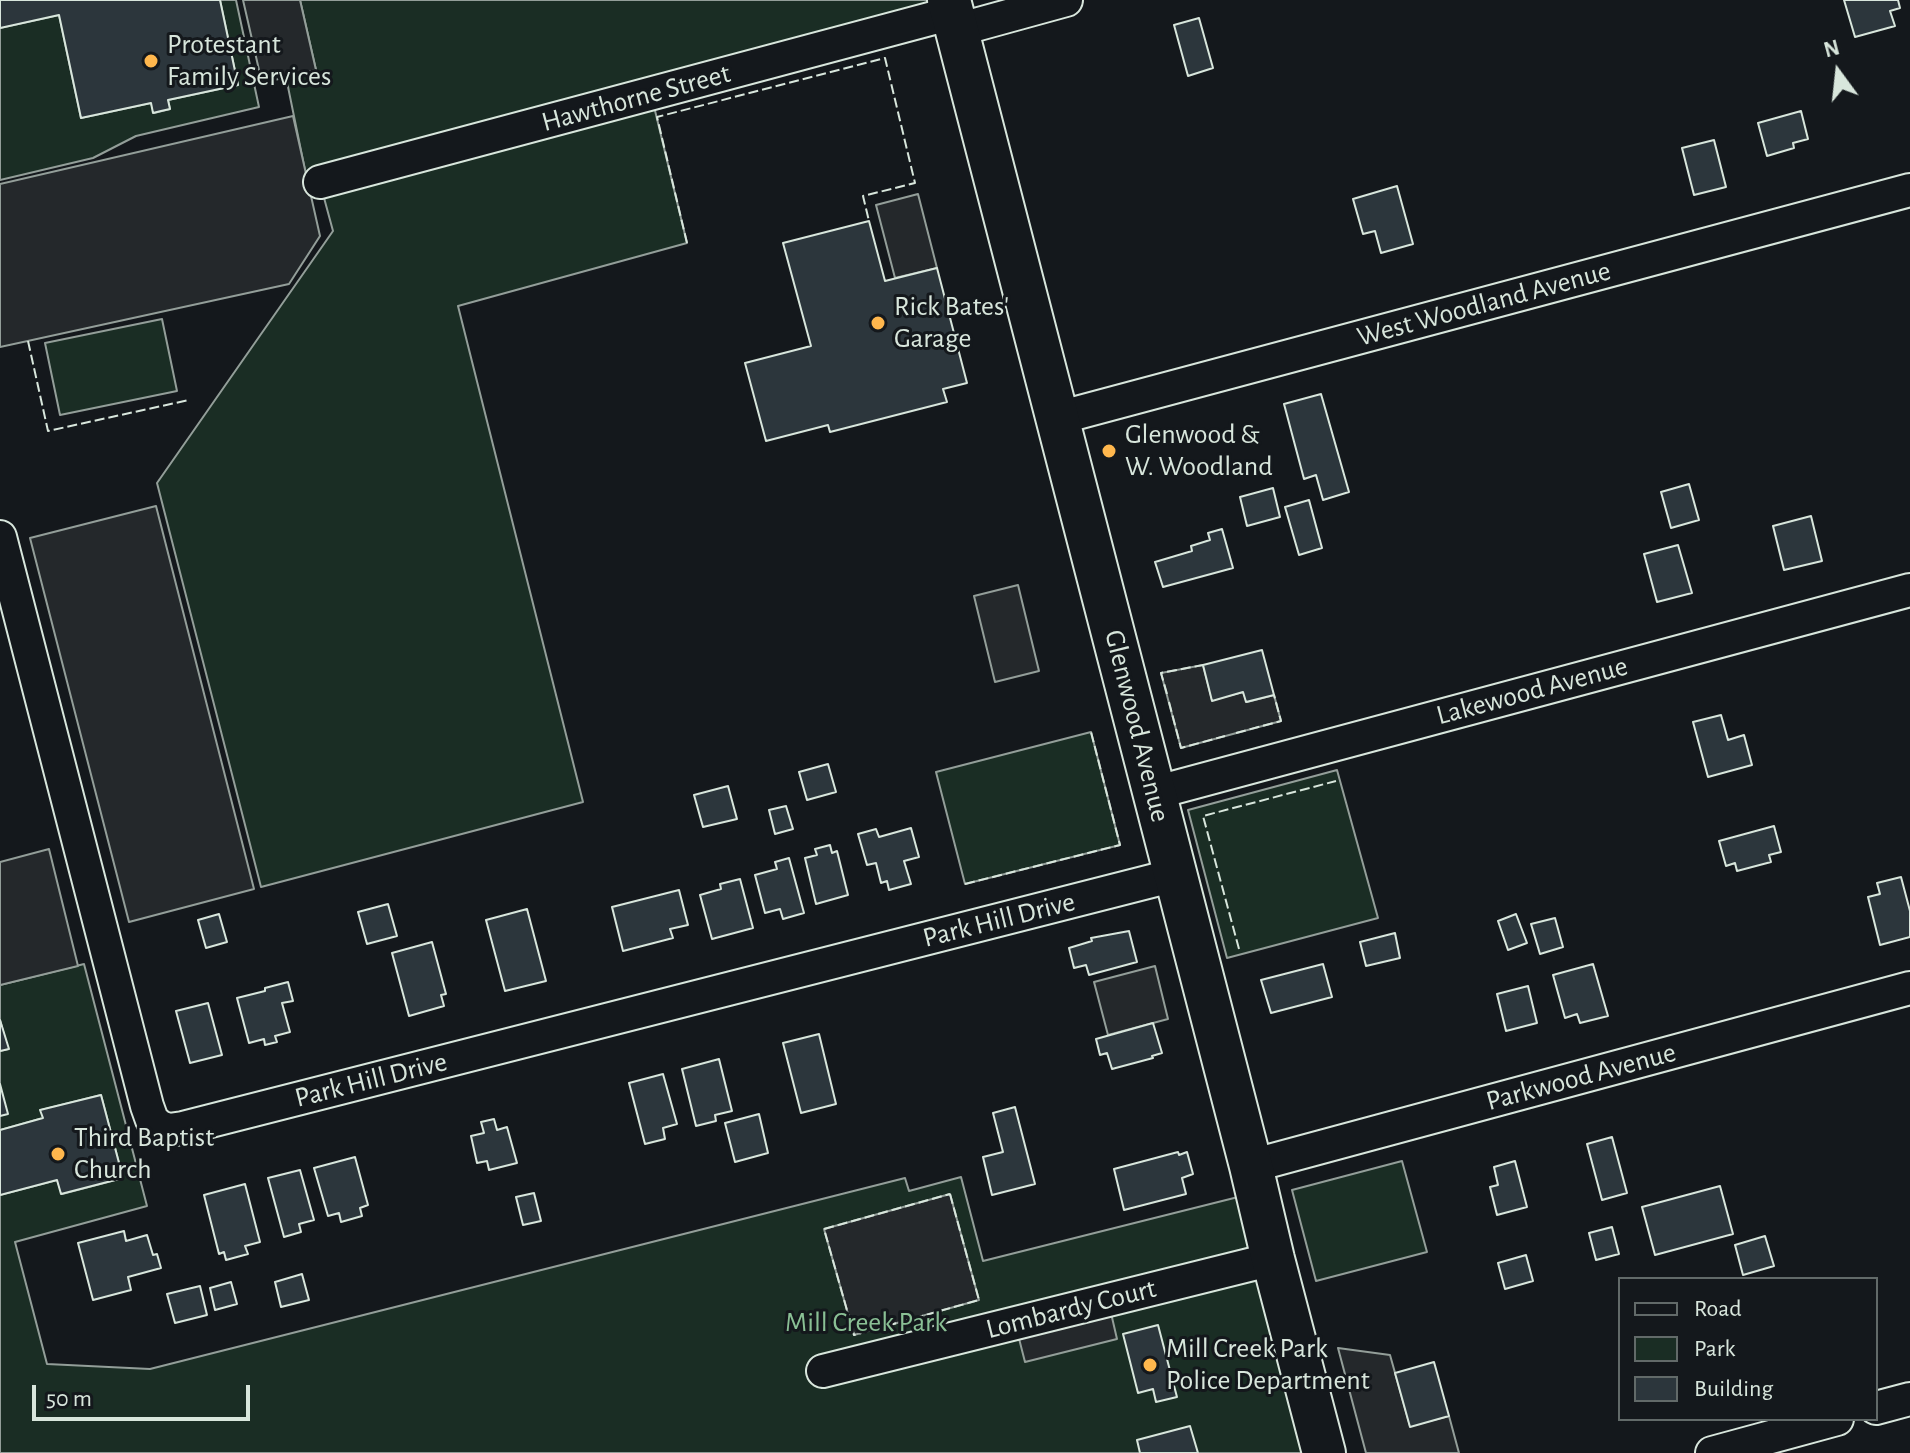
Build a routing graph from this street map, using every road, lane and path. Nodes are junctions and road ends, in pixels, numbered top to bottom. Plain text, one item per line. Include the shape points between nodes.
1 (1066, 0) edge
2 (953, 14) edge
3 (320, 182) dead end
4 (1910, 190) edge
5 (1058, 418) junction
6 (0, 537) edge
7 (1910, 590) edge
8 (1154, 793) junction
9 (1175, 875) junction
10 (1910, 988) edge
11 (1251, 1166) junction
12 (1273, 1259) junction
13 (823, 1371) dead end
14 (1910, 1399) edge
15 (1878, 1407) edge
16 (1830, 1421) edge
17 (1324, 1453) edge
18 (1712, 1453) edge

1 - 2 street, Hawthorne Street
2 - 3 street, Hawthorne Street
2 - 5 main road, Glenwood Avenue
4 - 5 street, West Woodland Avenue
5 - 8 main road, Glenwood Avenue
6 - 9 street, Park Hill Drive via 147,1106 152,1120 169,1130
7 - 8 street, Lakewood Avenue
8 - 9 main road, Glenwood Avenue
9 - 11 main road, Glenwood Avenue
10 - 11 street, Parkwood Avenue
11 - 12 main road, Glenwood Avenue
12 - 13 street, Lombardy Court
12 - 17 main road, Glenwood Avenue
14 - 15 street
16 - 18 street

